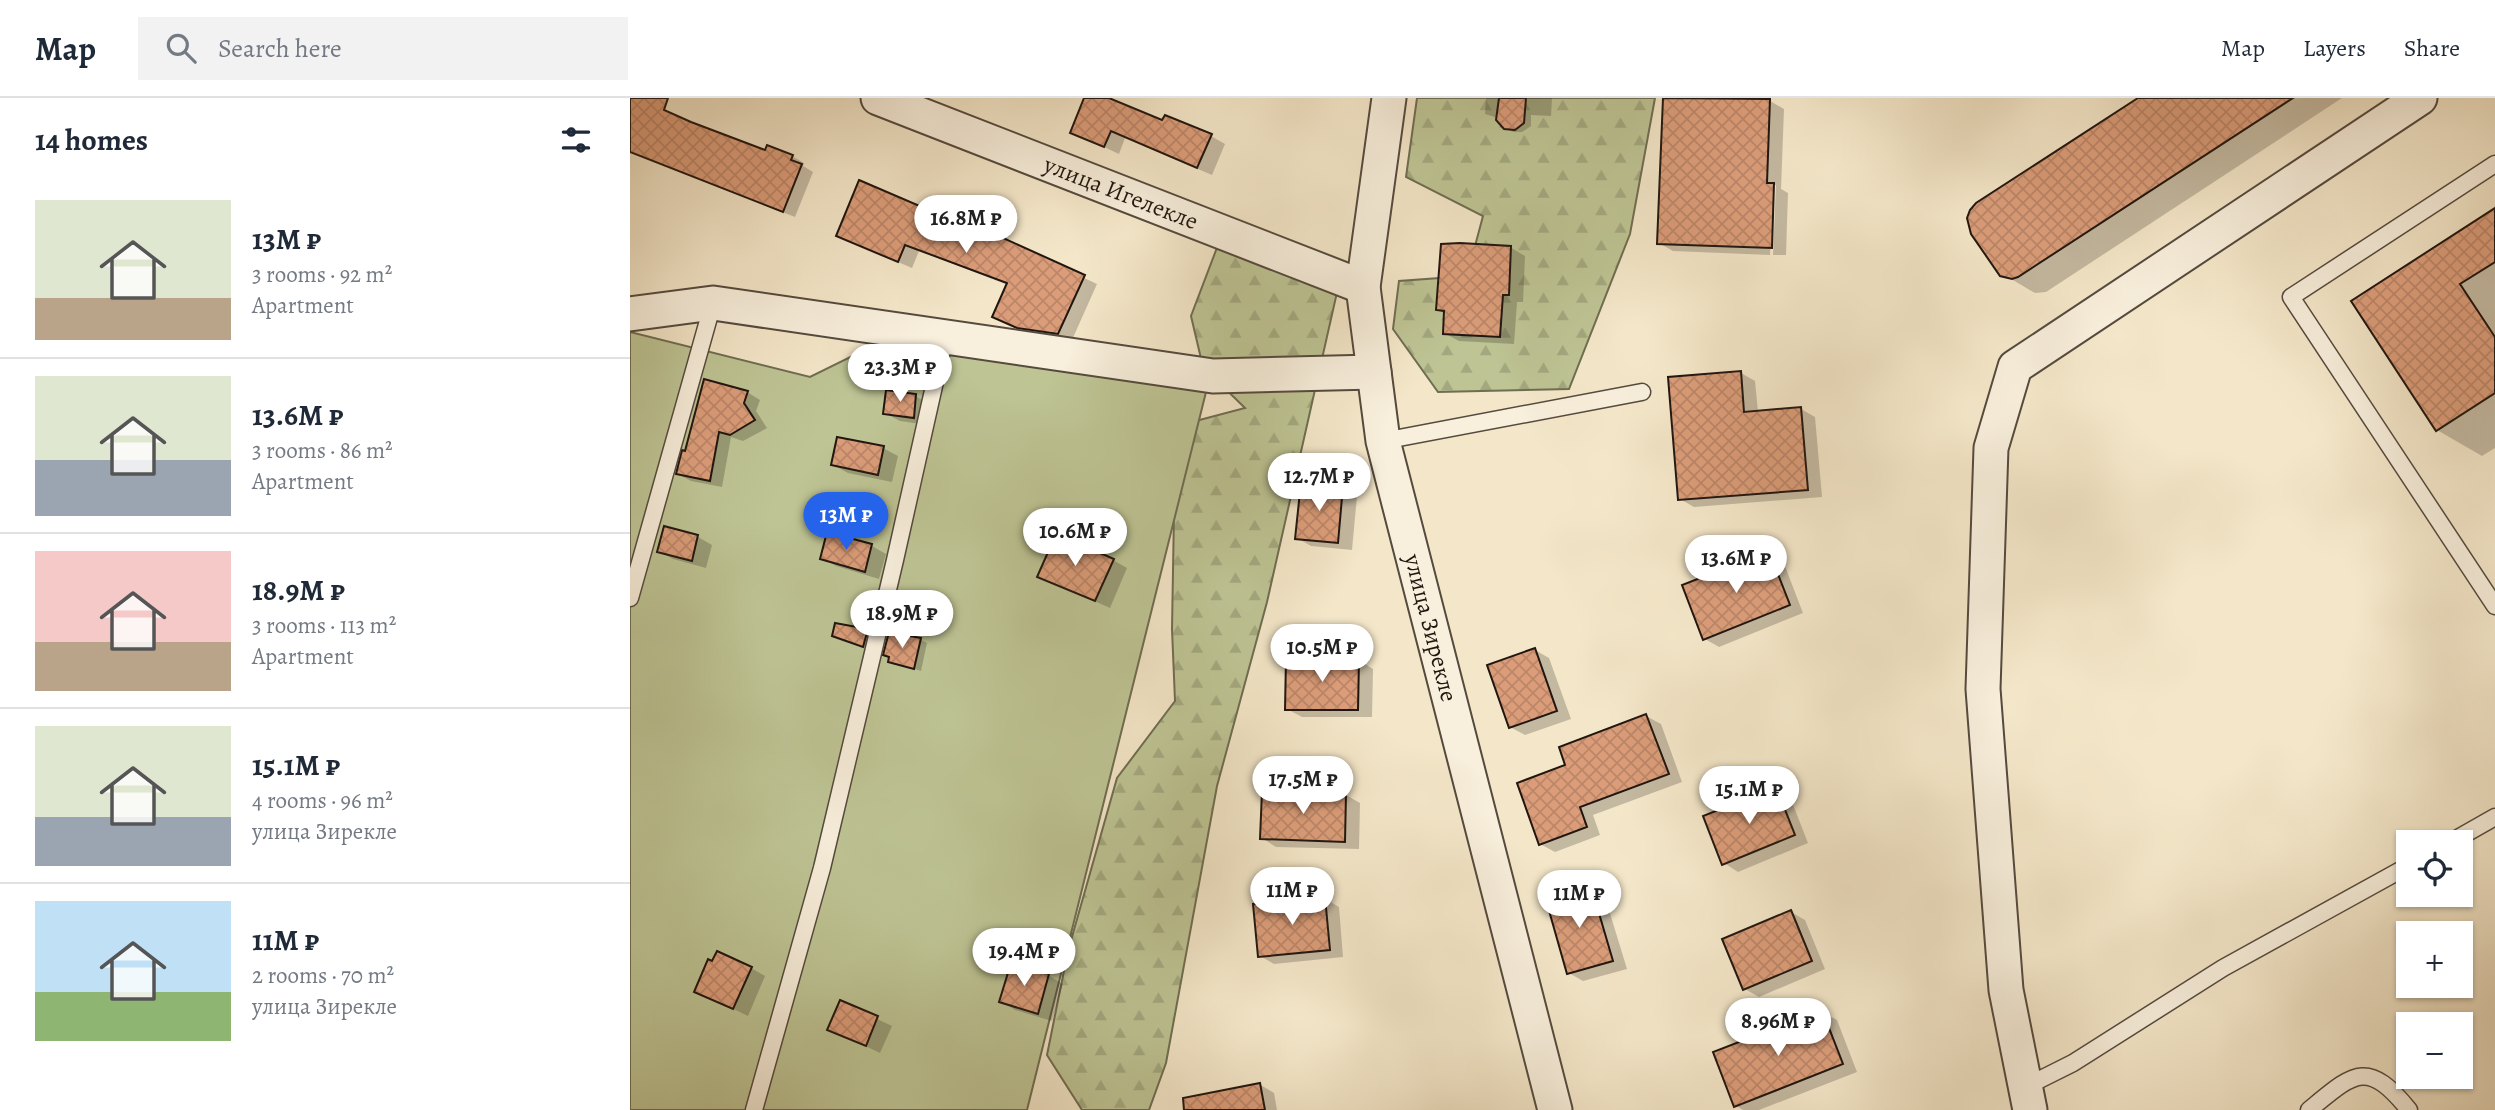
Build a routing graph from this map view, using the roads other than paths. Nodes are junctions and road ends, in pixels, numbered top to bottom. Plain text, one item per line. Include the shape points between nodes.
1 (878, 98) edge
2 (1389, 98) edge
3 (2420, 98) edge
4 (2495, 164) edge
5 (1363, 287) junction
6 (713, 303) junction
7 (630, 314) edge
8 (945, 337) junction
9 (1374, 372) junction
10 (1642, 392) dead end
11 (1383, 441) junction
12 (630, 598) edge
13 (2495, 606) edge
14 (2495, 817) edge
15 (2472, 830) edge
16 (2396, 873) edge
17 (2027, 1099) edge
18 (754, 1110) edge
19 (1555, 1110) edge
20 (2309, 1110) edge
21 (2409, 1110) edge

1 - 5 street, улица Игелекле
2 - 5 street, улица Зирекле
3 - 17 street via 2015,367 1991,448 1983,689 2006,990
4 - 13 lane via 2291,297
5 - 9 street, улица Зирекле
6 - 7 street
6 - 8 street
6 - 12 lane
8 - 9 street via 1213,376
8 - 18 lane via 822,867
9 - 11 street, улица Зирекле
10 - 11 lane
11 - 19 street, улица Зирекле
14 - 15 lane
16 - 17 lane via 2223,968 2073,1063
20 - 21 lane via 2343,1083 2368,1077 2385,1082

